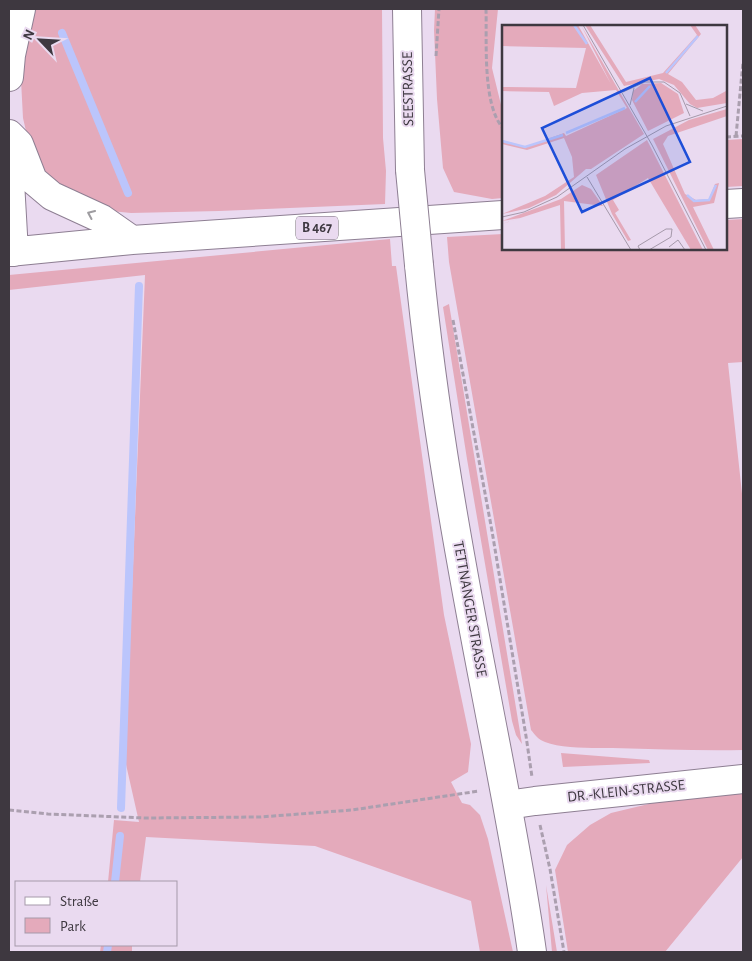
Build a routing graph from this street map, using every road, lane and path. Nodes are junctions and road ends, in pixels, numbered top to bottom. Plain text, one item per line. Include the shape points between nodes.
1 (21, 9) edge
2 (407, 9) edge
3 (486, 9) edge
4 (743, 62) edge
5 (9, 77) edge
6 (502, 127) edge
7 (9, 134) edge
8 (736, 136) junction
9 (743, 136) edge
10 (727, 137) edge
11 (9, 164) edge
12 (743, 203) edge
13 (727, 204) edge
14 (502, 215) edge
15 (132, 240) junction
16 (11, 252) edge
17 (419, 265) joint
18 (451, 311) dead end
19 (743, 779) edge
20 (506, 796) junction
21 (534, 800) junction
22 (9, 810) edge
23 (532, 952) edge
24 (564, 952) edge

1 - 5 main road
2 - 17 main road, SEESTRASSE, bridge via 410,170
3 - 6 path via 488,87
4 - 8 path
15 -> 7 main road via 102,219 52,196 33,180 19,144
8 - 9 path
8 - 10 path
11 - 16 main road
12 - 13 main road
14 - 15 main road, B 467
15 - 16 main road, B 467
17 - 20 main road, TETTNANGER STRASSE via 451,504
18 - 21 path via 526,731
19 - 21 main road, DR.-KLEIN-STRASSE
20 - 21 main road, DR.-KLEIN-STRASSE
20 - 22 path via 260,817 145,818
20 - 23 main road, TETTNANGER STRASSE
21 - 24 path

